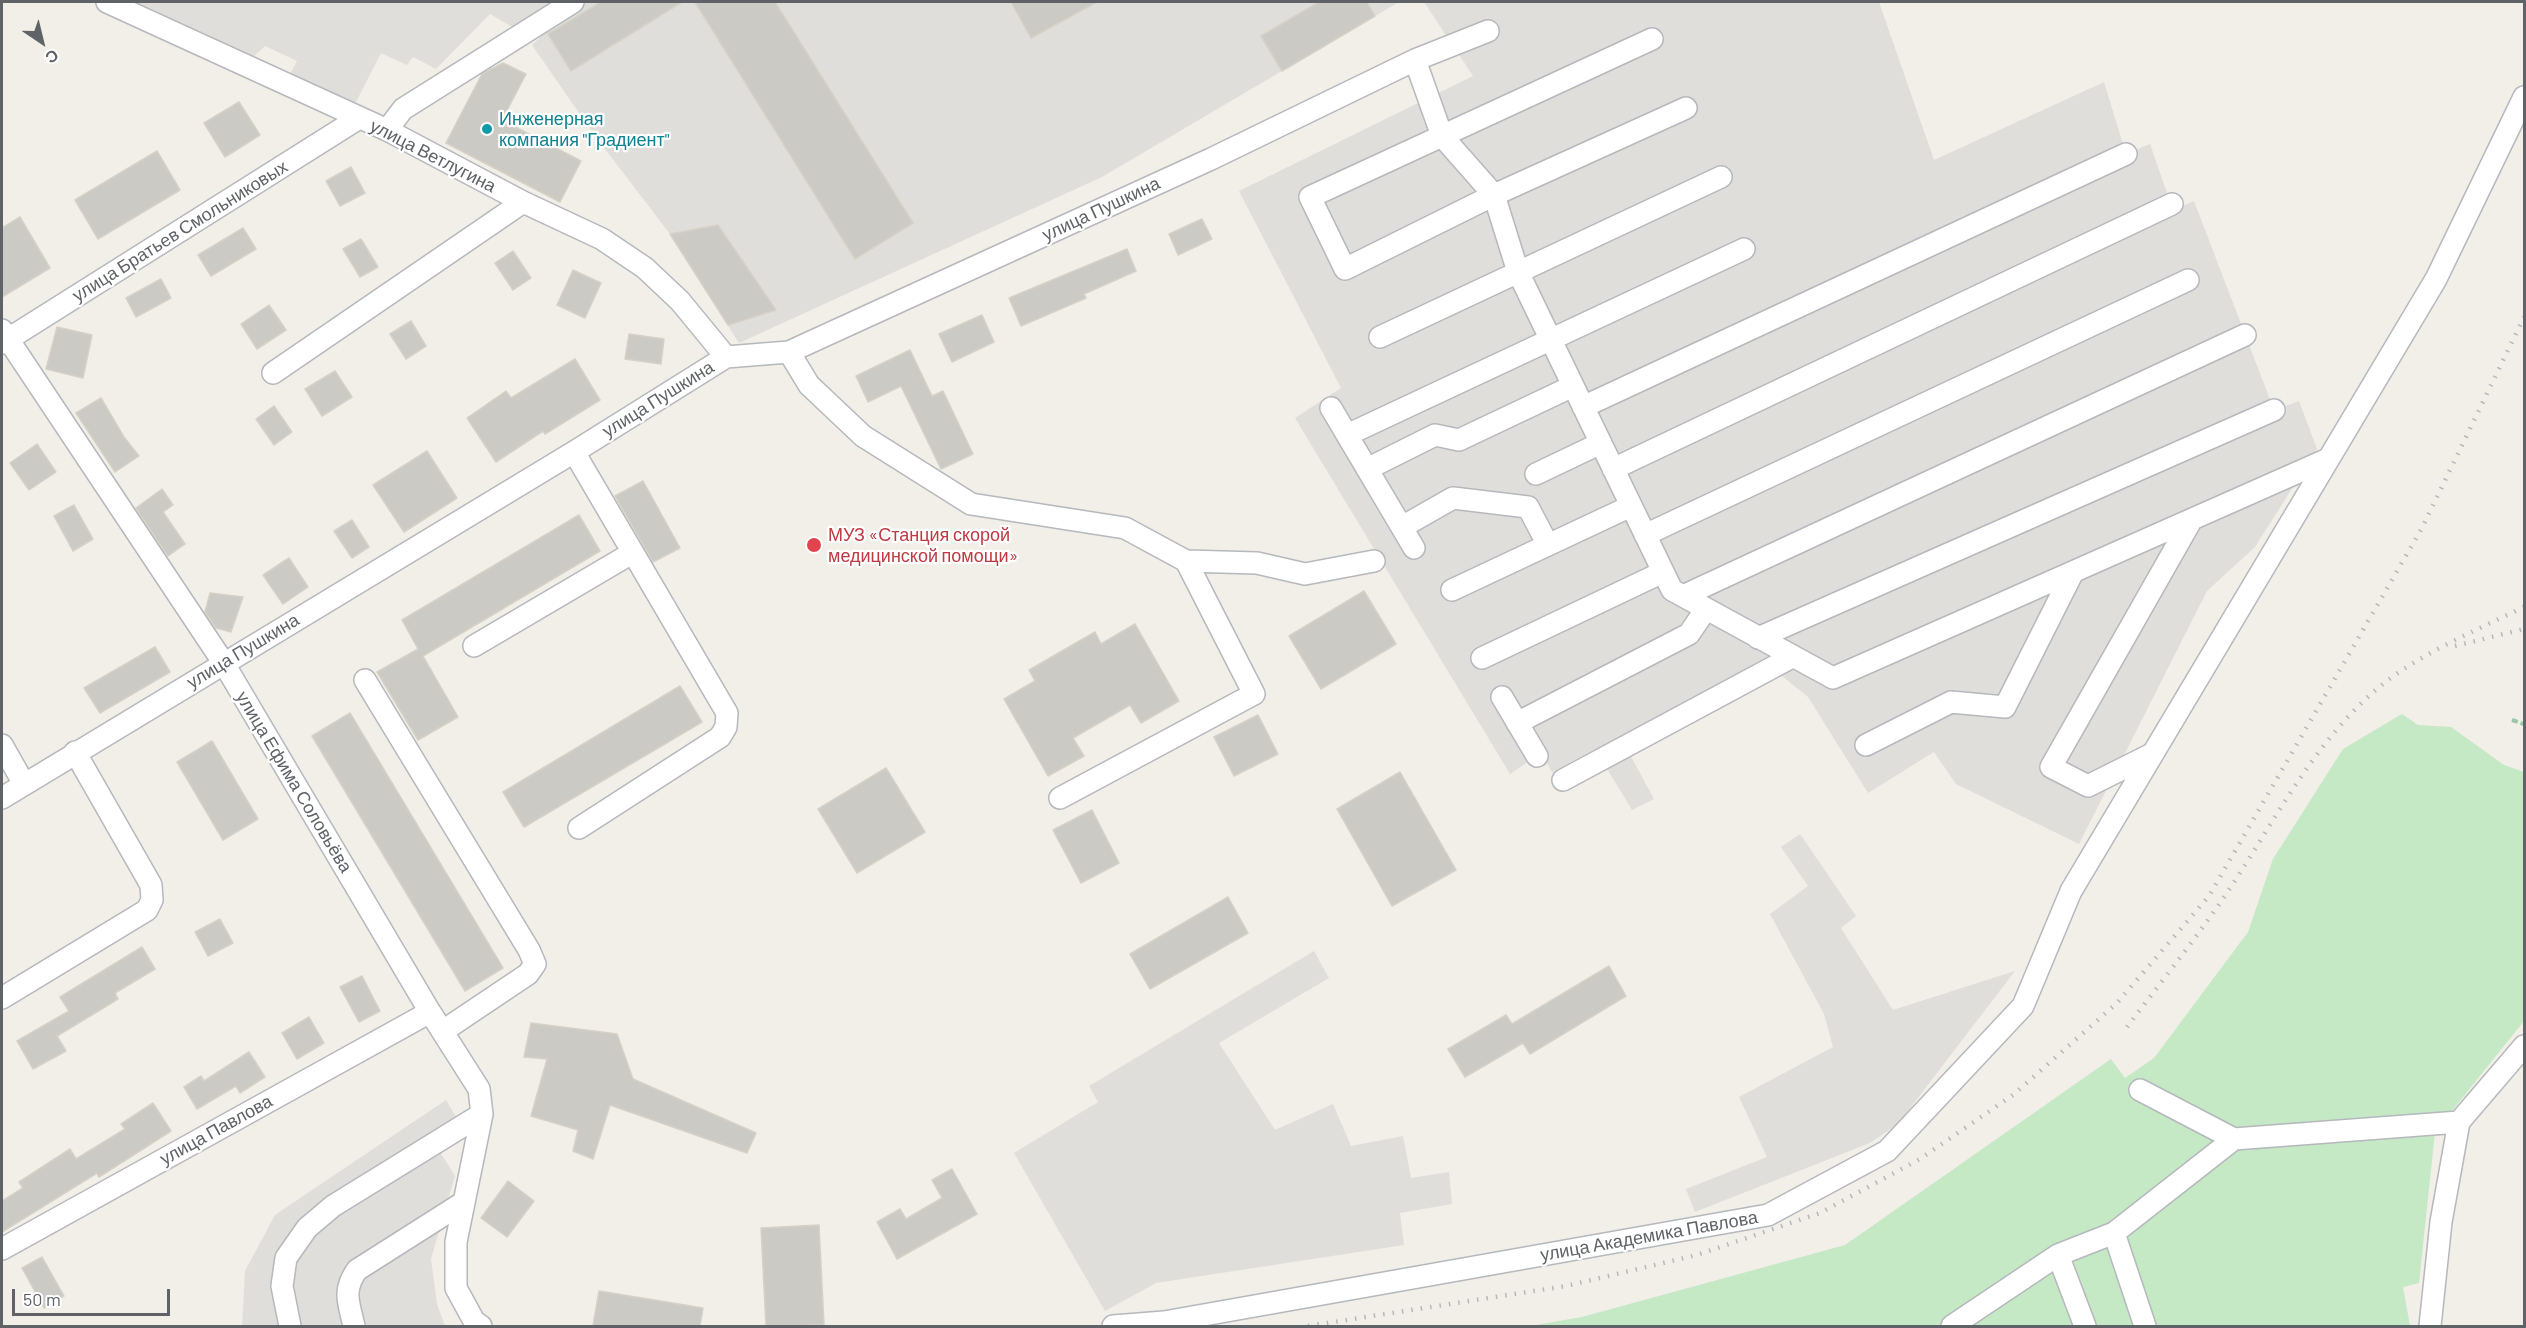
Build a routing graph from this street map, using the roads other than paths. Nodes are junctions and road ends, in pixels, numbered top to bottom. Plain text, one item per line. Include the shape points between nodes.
1 (107, 2) edge
2 (573, 2) edge
3 (1488, 31) dead end
4 (1652, 39) dead end
5 (1415, 60) junction
6 (2524, 97) edge
7 (1686, 108) dead end
8 (359, 118) junction
9 (387, 130) junction
10 (1442, 136) junction
11 (2126, 154) dead end
12 (1721, 177) dead end
13 (1494, 195) junction
14 (523, 202) junction
15 (2172, 204) dead end
16 (1744, 249) dead end
17 (1518, 272) junction
18 (2188, 280) dead end
19 (2245, 335) dead end
20 (1380, 337) dead end
21 (3, 338) edge
22 (1551, 340) junction
23 (789, 352) junction
24 (726, 357) junction
25 (273, 374) dead end
26 (1573, 386) junction
27 (1583, 407) junction
28 (1331, 408) dead end
29 (2274, 410) dead end
30 (1347, 435) junction
31 (1601, 443) junction
32 (573, 452) junction
33 (2328, 459) junction
34 (1367, 469) junction
35 (1613, 469) junction
36 (1536, 474) dead end
37 (1631, 506) junction
38 (2192, 519) junction
39 (1402, 527) junction
40 (1645, 535) junction
41 (1548, 545) junction
42 (1414, 548) dead end
43 (632, 553) junction
44 (1186, 561) junction
45 (1374, 561) dead end
46 (1663, 572) junction
47 (2073, 572) junction
48 (1452, 590) dead end
49 (1683, 596) junction
50 (1706, 609) junction
51 (1758, 638) junction
52 (474, 646) dead end
53 (1792, 657) junction
54 (1482, 658) dead end
55 (223, 662) junction
56 (365, 680) dead end
57 (1502, 697) dead end
58 (1517, 723) junction
59 (2, 744) edge
60 (1866, 745) dead end
61 (75, 753) junction
62 (2153, 753) junction
63 (1537, 756) dead end
64 (1563, 780) dead end
65 (24, 784) junction
66 (2, 798) edge
67 (1060, 798) dead end
68 (579, 828) dead end
69 (2, 998) edge
70 (430, 1012) junction
71 (443, 1031) junction
72 (2524, 1046) edge
73 (2140, 1090) dead end
74 (482, 1114) junction
75 (2458, 1122) junction
76 (2234, 1139) junction
77 (464, 1202) junction
78 (2114, 1233) junction
79 (2, 1249) edge
80 (2058, 1255) junction
81 (290, 1326) edge
82 (354, 1326) edge
83 (481, 1326) edge
84 (1113, 1326) edge
85 (1952, 1326) edge
86 (2085, 1326) edge
87 (2145, 1326) edge
88 (2430, 1326) edge

1 - 8 street, улица Ветлугина
2 - 9 street via 403,109
3 - 5 street, улица Пушкина
4 - 10 street
5 - 10 street
5 - 23 street, улица Пушкина via 1211,159
6 - 33 street, улица Академика Павлова via 2436,279
7 - 13 street
8 - 9 street, улица Ветлугина
8 - 21 street, улица Братьев Смольниковых
9 - 14 street, улица Ветлугина
10 - 13 street
10 - 13 street via 1310,197 1345,269
11 - 27 street
12 - 17 street
13 - 17 street
14 - 24 street, улица Ветлугина via 602,239 645,268 680,301
14 - 25 street
15 - 35 street
16 - 22 street
17 - 20 street
17 - 22 street
18 - 40 street
19 - 49 street
21 - 55 street, улица Ефима Соловьёва
22 - 26 street
22 - 30 street
23 - 24 street, улица Пушкина
23 - 44 street via 809,385 863,436 971,504 1125,528
24 - 32 street, улица Пушкина
26 - 27 street
26 - 34 street via 1459,440 1435,435
27 - 31 street
28 - 30 street
29 - 51 street
30 - 34 street
31 - 35 street
31 - 36 street
32 - 43 street
32 - 55 street, улица Пушкина
33 - 38 street
33 - 62 street, улица Академика Павлова
34 - 39 street
35 - 37 street
37 - 40 street
37 - 41 street
38 - 47 street
38 - 62 street via 2051,768 2088,786
39 - 41 street via 1453,498 1528,507
39 - 42 street
40 - 46 street
41 - 48 street
43 - 52 street
43 - 68 street via 728,713 726,727 720,737
44 - 45 street via 1257,563 1305,574
44 - 67 street via 1254,694
46 - 49 street via 1672,590
46 - 54 street
47 - 53 street via 1833,678
47 - 60 street via 2005,707 1951,702
49 - 50 street
50 - 51 street
50 - 58 street via 1689,634
51 - 53 street
53 - 64 street
55 - 61 street, улица Пушкина
55 - 70 street, улица Ефима Соловьёва
56 - 71 street via 535,964 528,974
57 - 58 street
58 - 63 street
59 - 65 street
61 - 65 street, улица Пушкина
61 - 69 street via 151,885 152,900 147,910
62 - 84 street, улица Академика Павлова via 2071,891 2024,1006 1887,1151 1768,1215 1164,1322
65 - 66 street, улица Пушкина
70 - 71 street, улица Ефима Соловьёва
70 - 79 street, улица Павлова
71 - 74 street, улица Ефима Соловьёва via 479,1089
72 - 75 street
73 - 76 street
74 - 77 street
74 - 81 street via 333,1206 307,1228 286,1258 282,1286
75 - 76 street
75 - 88 street via 2440,1222
76 - 78 street
77 - 82 street via 357,1270 349,1281 347,1295
77 - 83 street via 456,1242 456,1288 474,1321
78 - 80 street
78 - 87 street
80 - 85 street
80 - 86 street

